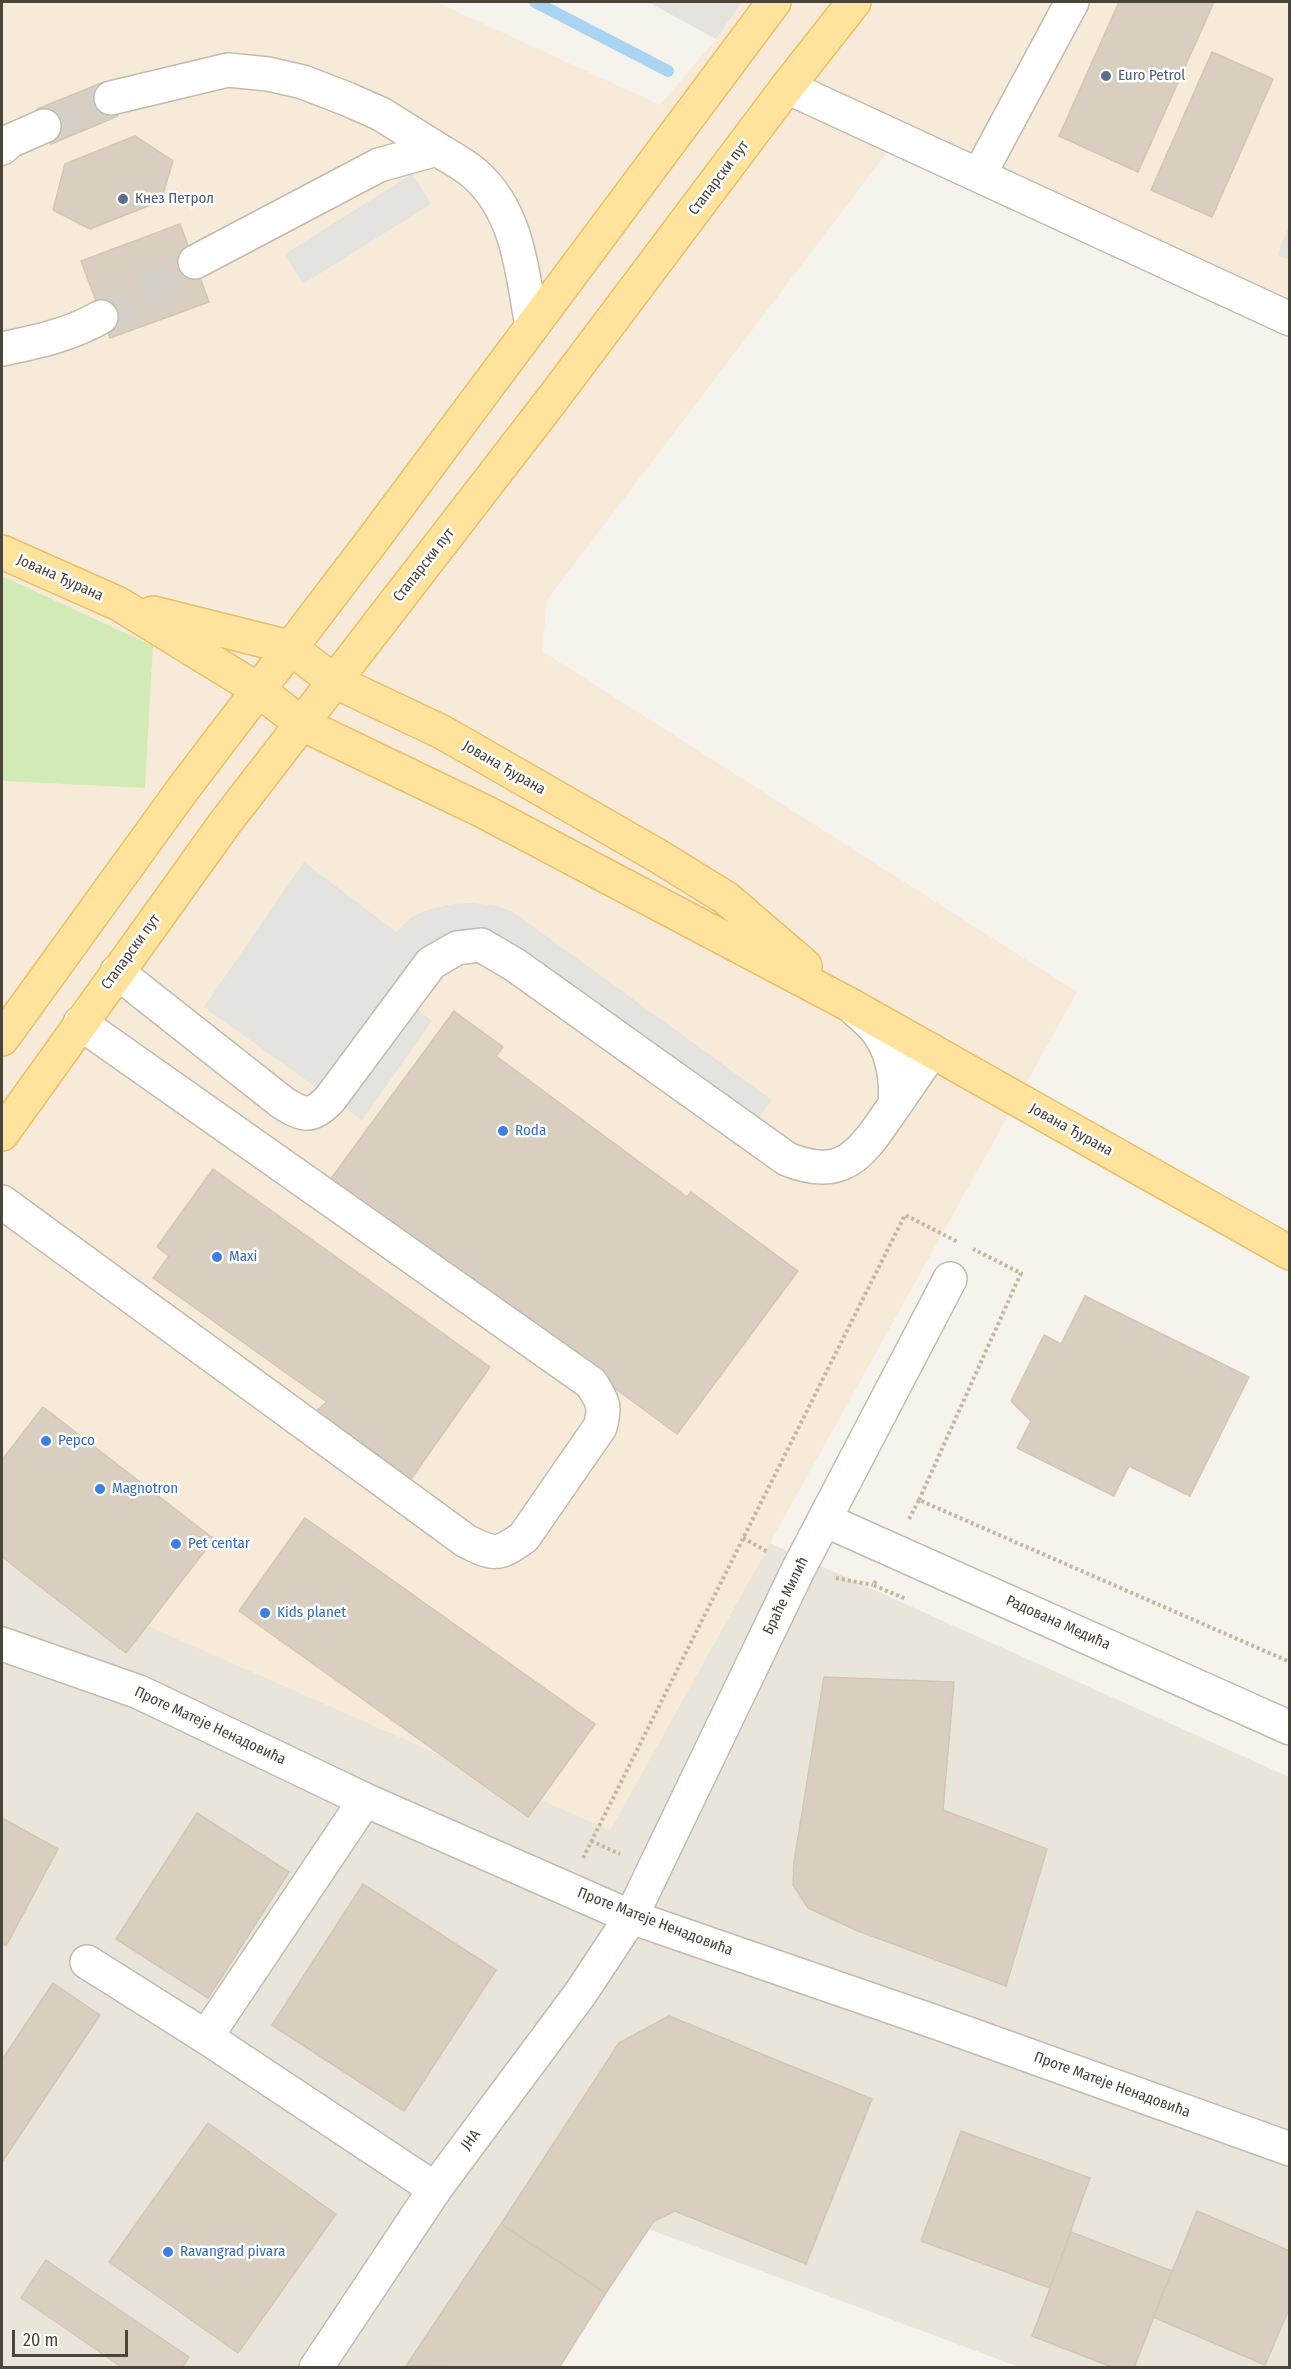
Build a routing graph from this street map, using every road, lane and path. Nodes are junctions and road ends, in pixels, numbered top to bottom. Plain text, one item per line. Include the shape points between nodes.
1 (774, 2) edge
2 (854, 2) edge
3 (1072, 2) edge
4 (787, 87) junction
5 (111, 98) tunnel mouth
6 (44, 126) tunnel mouth
7 (2, 148) edge
8 (437, 149) junction
9 (980, 175) junction
10 (195, 262) tunnel mouth
11 (101, 317) tunnel mouth
12 (1290, 319) edge
13 (532, 326) junction
14 (2, 349) edge
15 (2, 552) edge
16 (119, 604) junction
17 (289, 647) junction
18 (334, 681) junction
19 (257, 689) junction
20 (302, 724) junction
21 (117, 972) junction
22 (852, 1006) junction
23 (80, 1023) junction
24 (2, 1039) edge
25 (932, 1051) junction
26 (895, 1105) junction
27 (2, 1134) edge
28 (2, 1202) edge
29 (1290, 1253) edge
30 (950, 1279) dead end
31 (825, 1520) junction
32 (2, 1644) edge
33 (1290, 1728) edge
34 (365, 1800) junction
35 (631, 1917) junction
36 (87, 1962) dead end
37 (206, 2037) junction
38 (1290, 2149) edge
39 (435, 2189) junction
40 (315, 2367) edge

1 - 13 main road
2 - 4 main road, Стапарски пут
3 - 9 street
4 - 9 street
4 - 18 main road, Стапарски пут
5 - 8 street via 228,70 268,74 303,82 381,114
6 - 7 street
8 - 10 street via 379,165
8 - 13 street via 475,174 500,204 515,233
9 - 12 street
11 - 14 street via 61,335
13 - 17 main road
15 - 16 main road, Јована Ђурана
16 - 17 main road, Јована Ђурана
16 - 19 main road, Јована Ђурана
17 - 18 main road, Јована Ђурана
17 - 19 main road
18 - 20 main road, Стапарски пут
18 - 22 main road, Јована Ђурана via 442,732 726,898
19 - 20 main road, Јована Ђурана
19 - 24 main road
20 - 21 main road, Стапарски пут
20 - 22 main road, Јована Ђурана via 486,812
21 - 23 main road, Стапарски пут
21 - 26 street via 298,1112 310,1114 330,1099 431,963 457,948 481,945 787,1159 805,1167 838,1166 856,1156
22 - 25 main road, Јована Ђурана
22 - 26 street via 878,1032 889,1056 895,1072
23 - 27 main road, Стапарски пут
23 - 28 street via 591,1383 604,1411 600,1426 524,1537 507,1550 489,1552 466,1541
25 - 26 street
25 - 29 main road, Јована Ђурана
30 - 31 street, Браће Милић
31 - 33 street, Радована Медића
31 - 35 street, Браће Милић
32 - 34 street, Проте Матеје Ненадовића via 139,1692
34 - 35 street, Проте Матеје Ненадовића
34 - 37 street
35 - 38 street, Проте Матеје Ненадовића
35 - 39 street, ЈНА via 580,1994
36 - 37 street
37 - 39 street
39 - 40 street, ЈНА

